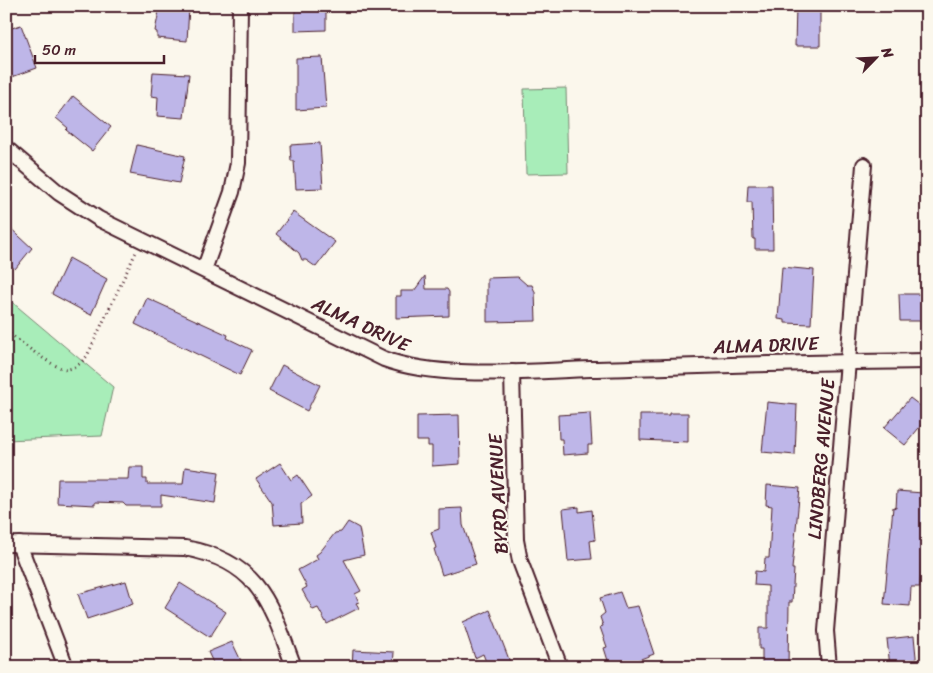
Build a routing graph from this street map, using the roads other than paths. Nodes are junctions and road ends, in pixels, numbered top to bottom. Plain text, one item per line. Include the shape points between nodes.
1 (240, 6) edge
2 (6, 148) edge
3 (864, 165) dead end
4 (204, 270) junction
5 (927, 361) edge
6 (848, 362) junction
7 (512, 372) junction
8 (13, 544) edge
9 (66, 667) edge
10 (294, 667) edge
11 (560, 667) edge
12 (829, 667) edge

1 - 4 street via 238,163 232,192
2 - 4 street, ALMA DRIVE via 59,193 99,219
3 - 6 street, LINDBERG AVENUE
4 - 7 street, ALMA DRIVE via 403,366 423,370
5 - 6 street, ALMA DRIVE
6 - 7 street, ALMA DRIVE
6 - 12 street, LINDBERG AVENUE via 826,631
7 - 11 street, BYRD AVENUE via 516,540 520,561
8 - 9 street
8 - 10 street via 185,548 206,552 229,562 247,575 263,594

